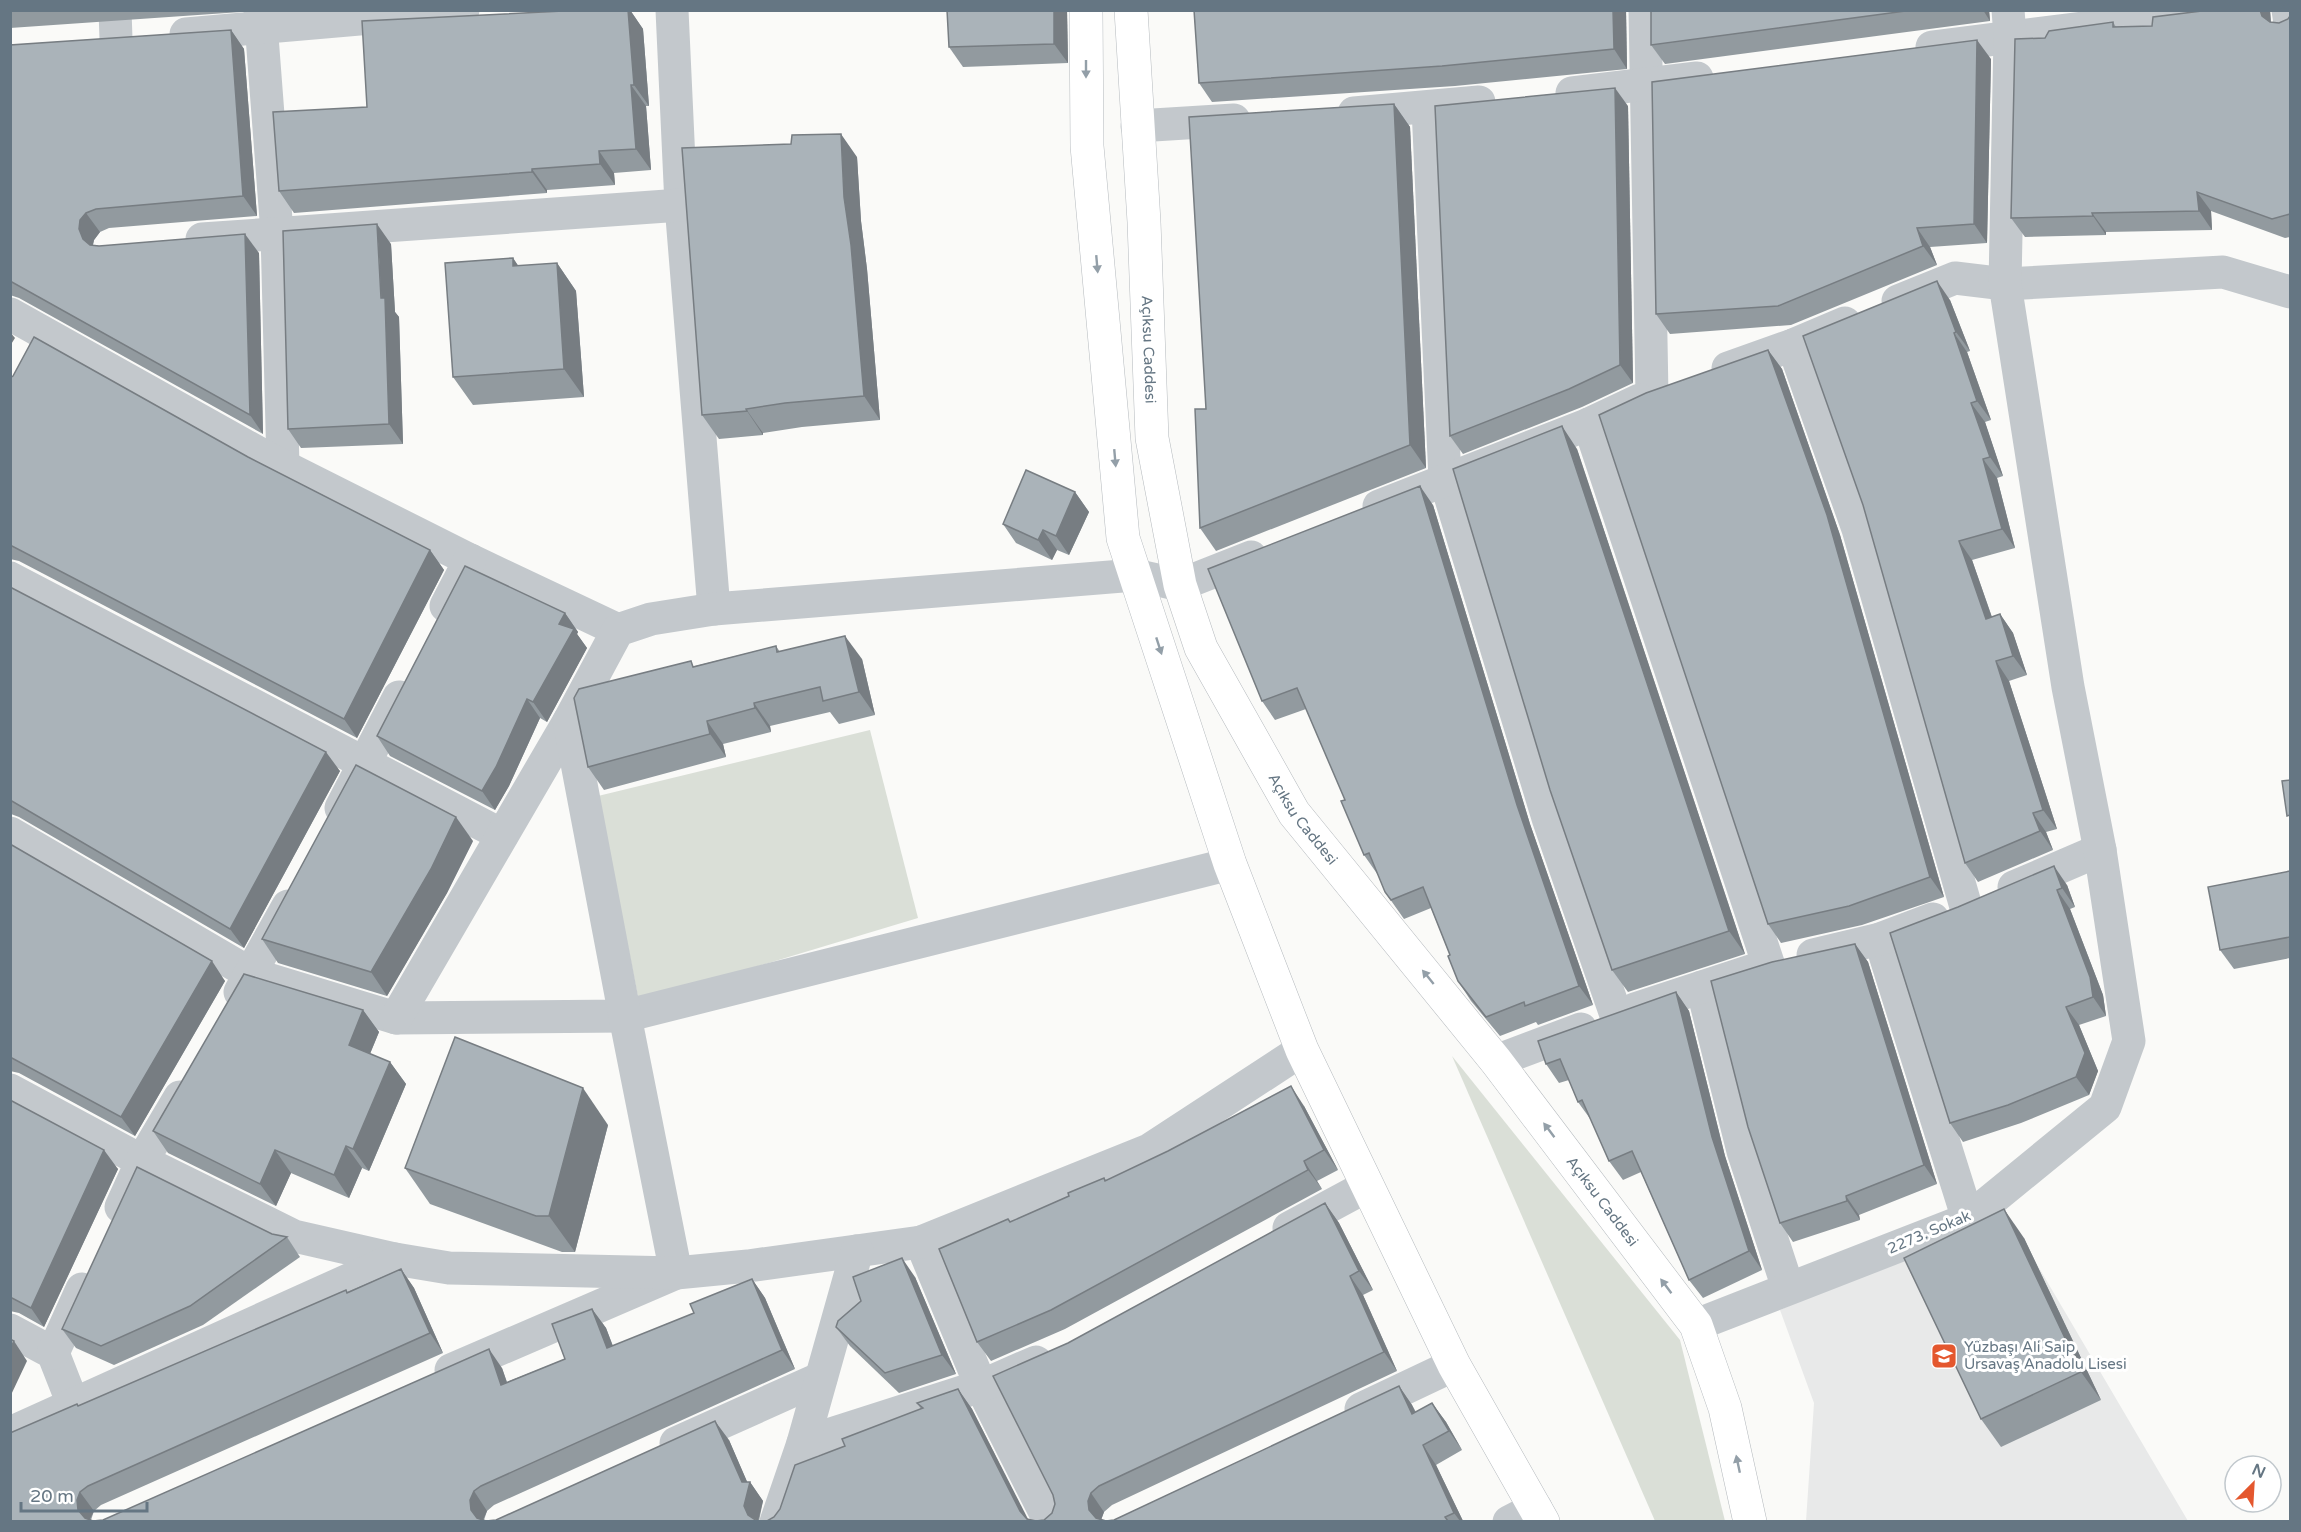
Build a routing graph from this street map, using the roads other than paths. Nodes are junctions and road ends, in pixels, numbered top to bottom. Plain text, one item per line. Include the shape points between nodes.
1 (463, 10) edge
2 (672, 10) edge
3 (1086, 10) edge
4 (1131, 10) edge
5 (1645, 10) edge
6 (2228, 10) edge
7 (2288, 10) edge
8 (260, 20) edge
9 (2055, 21) edge
10 (2009, 23) edge
11 (2290, 23) edge
12 (116, 25) edge
13 (81, 42) edge
14 (1904, 50) edge
15 (1729, 74) edge
16 (1647, 85) junction
17 (1543, 96) edge
18 (1509, 99) edge
19 (1428, 108) junction
20 (1323, 114) edge
21 (1265, 118) edge
22 (1137, 126) junction
23 (681, 205) junction
24 (277, 233) junction
25 (170, 242) edge
26 (2005, 284) junction
27 (2290, 292) edge
28 (10, 314) edge
29 (1793, 345) junction
30 (1652, 395) junction
31 (1589, 424) junction
32 (283, 466) junction
33 (1445, 479) junction
34 (1356, 515) edge
35 (1279, 546) edge
36 (470, 560) junction
37 (1135, 575) junction
38 (10, 578) edge
39 (1180, 585) junction
40 (714, 609) junction
41 (618, 630) junction
42 (432, 635) edge
43 (415, 667) edge
44 (569, 721) junction
45 (366, 762) junction
46 (10, 833) edge
47 (328, 833) edge
48 (502, 835) junction
49 (2100, 850) junction
50 (1230, 864) junction
51 (300, 883) edge
52 (1966, 908) junction
53 (1880, 939) junction
54 (1769, 966) junction
55 (251, 974) junction
56 (1702, 987) junction
57 (228, 1013) edge
58 (625, 1016) junction
59 (1616, 1016) junction
60 (396, 1018) junction
61 (1302, 1050) junction
62 (1496, 1061) junction
63 (194, 1072) edge
64 (10, 1090) edge
65 (142, 1161) junction
66 (1367, 1186) junction
67 (1968, 1219) junction
68 (107, 1236) edge
69 (921, 1242) junction
70 (1262, 1243) edge
71 (857, 1251) junction
72 (395, 1259) junction
73 (93, 1268) edge
74 (676, 1273) junction
75 (1788, 1288) junction
76 (1696, 1325) junction
77 (10, 1330) edge
78 (1063, 1350) edge
79 (52, 1353) junction
80 (1454, 1365) junction
81 (821, 1378) junction
82 (422, 1383) edge
83 (981, 1386) junction
84 (73, 1404) junction
85 (1332, 1423) edge
86 (10, 1433) edge
87 (803, 1443) junction
88 (650, 1455) edge
89 (1529, 1517) edge
90 (776, 1521) edge
91 (1050, 1521) edge
92 (1750, 1521) edge

1 - 8 street
2 - 23 street
3 -> 37 main road via 1087,146 1123,538
4 - 22 main road, Açıksu Caddesi
5 - 16 street
6 - 9 street
7 - 11 street
8 - 12 street via 155,37
8 - 24 street
9 - 10 street
10 - 14 street
10 - 26 street
12 - 13 street
15 - 16 street
16 - 17 street
16 - 30 street
18 - 19 street
19 - 20 street
19 - 33 street
21 - 22 street
22 - 39 main road, Açıksu Caddesi via 1152,438
23 - 24 street
23 - 40 street
24 - 25 street
24 - 32 street
26 - 27 street via 2223,272
26 - 29 street via 1955,278
26 - 49 street via 2068,687
28 - 32 street via 33,345
29 - 30 street
29 - 52 street via 1858,529
30 - 31 street
31 - 33 street
31 - 54 street
32 - 36 street
33 - 34 street
33 - 59 street via 1548,818
35 - 39 street
36 - 41 street
36 - 42 street
37 - 39 street
37 - 40 street
37 -> 50 main road
38 - 45 street
62 -> 39 main road, Açıksu Caddesi via 1294,813 1201,648
40 - 41 street via 651,619
41 - 44 street
43 - 45 street
44 - 48 street
44 - 58 street
45 - 47 street
45 - 48 street
46 - 55 street
48 - 60 street
49 - 52 street
49 - 67 street, 2273. Sokak via 2128,1041 2104,1107
50 - 58 street
50 - 61 main road
51 - 55 street
52 - 53 street
53 - 54 street
53 - 67 street
54 - 56 street
55 - 57 street
55 - 60 street
56 - 59 street
56 - 75 street via 1743,1151
58 - 60 street
58 - 74 street
59 - 62 street
61 - 66 main road
61 - 69 street via 1149,1150
76 -> 62 main road, Açıksu Caddesi
63 - 65 street
64 - 65 street
65 - 68 street
65 - 72 street via 294,1236
66 - 70 street
66 - 80 main road
67 - 75 street, 2273. Sokak
69 - 71 street
69 - 83 street
71 - 74 street
71 - 81 street
72 - 74 street via 449,1268
72 - 84 street
73 - 79 street
74 - 82 street
75 - 76 street, 2273. Sokak
92 -> 76 main road, Açıksu Caddesi via 1725,1408
77 - 79 street
78 - 83 street
79 - 84 street
80 - 85 street
80 - 89 main road
81 - 87 street
81 - 88 street
83 - 87 street
83 - 91 street
84 - 86 street
87 - 90 street

